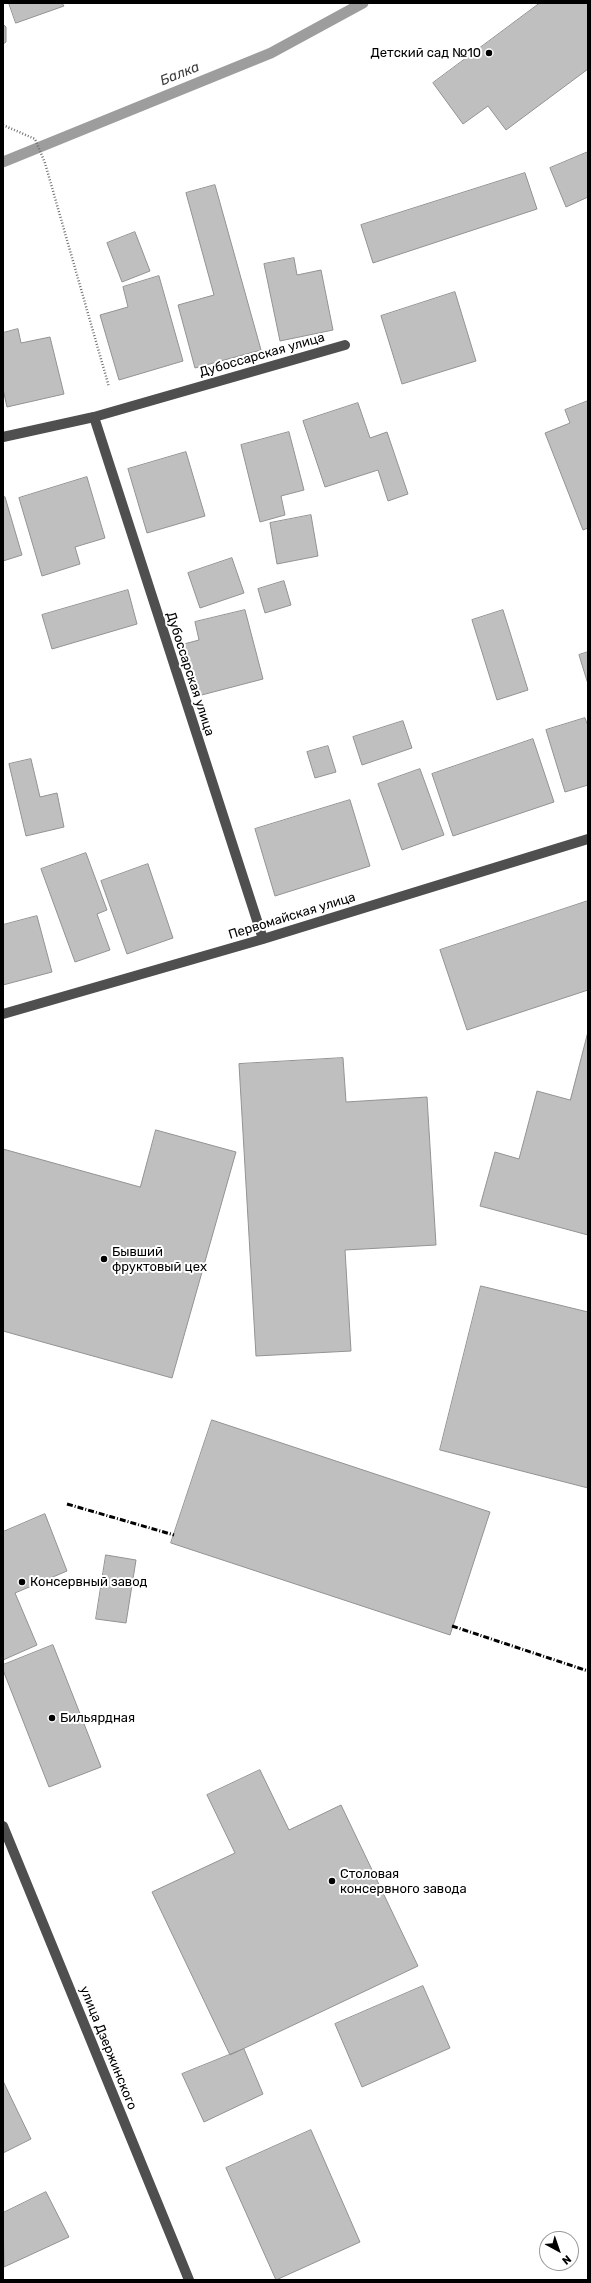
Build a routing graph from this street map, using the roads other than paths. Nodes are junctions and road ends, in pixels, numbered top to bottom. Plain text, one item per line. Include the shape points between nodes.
1 (346, 345) dead end
2 (94, 417) junction
3 (3, 437) edge
4 (588, 839) edge
5 (263, 939) junction
6 (3, 1014) edge
7 (3, 1826) edge
8 (189, 2280) edge

1 - 2 street, Дубоссарская улица
2 - 3 street, Дубоссарская улица
2 - 5 street, Дубоссарская улица
4 - 5 street, Первомайская улица
5 - 6 street, Первомайская улица
7 - 8 street, улица Дзержинского

